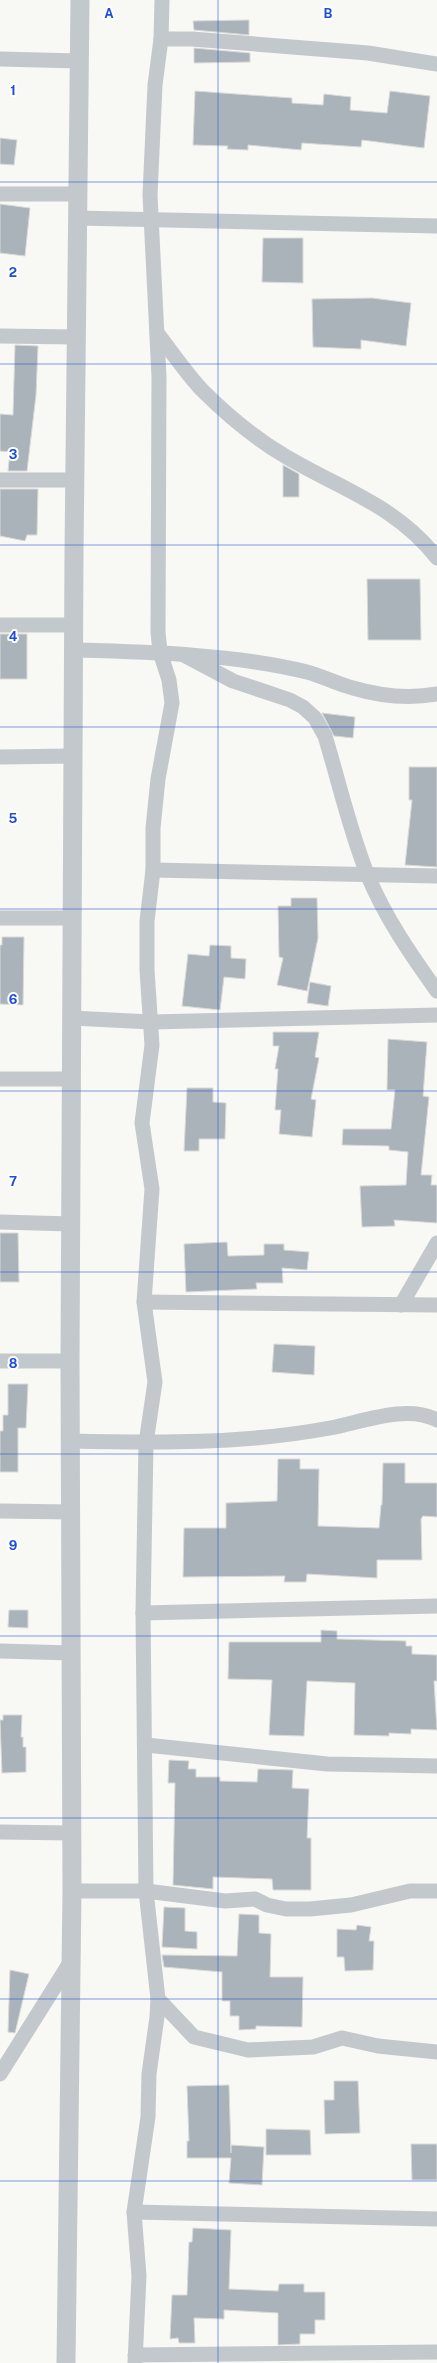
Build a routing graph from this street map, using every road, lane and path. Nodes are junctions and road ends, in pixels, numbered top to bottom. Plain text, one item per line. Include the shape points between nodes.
1 (80, 0) edge
2 (162, 0) edge
3 (161, 39) junction
4 (0, 60) edge
5 (79, 61) junction
6 (437, 64) edge
7 (0, 194) edge
8 (78, 194) junction
9 (78, 218) junction
10 (152, 220) junction
11 (437, 226) edge
12 (157, 333) junction
13 (0, 336) edge
14 (76, 337) junction
15 (0, 480) edge
16 (75, 480) junction
17 (437, 558) edge
18 (0, 624) edge
19 (74, 625) junction
20 (74, 650) junction
21 (160, 652) junction
22 (184, 655) junction
23 (437, 694) edge
24 (74, 756) junction
25 (0, 758) edge
26 (153, 870) junction
27 (368, 876) junction
28 (437, 876) edge
29 (0, 918) edge
30 (72, 918) junction
31 (437, 991) edge
32 (437, 1015) edge
33 (72, 1018) junction
34 (152, 1022) junction
35 (0, 1079) edge
36 (72, 1079) junction
37 (0, 1222) edge
38 (72, 1224) junction
39 (437, 1243) edge
40 (144, 1302) junction
41 (401, 1305) junction
42 (437, 1305) edge
43 (0, 1361) edge
44 (70, 1361) junction
45 (437, 1420) edge
46 (70, 1441) junction
47 (146, 1443) junction
48 (0, 1511) edge
49 (70, 1512) junction
50 (437, 1606) edge
51 (143, 1613) junction
52 (0, 1651) edge
53 (72, 1653) junction
54 (146, 1745) junction
55 (437, 1766) edge
56 (0, 1832) edge
57 (71, 1833) junction
58 (72, 1891) junction
59 (146, 1891) junction
60 (437, 1891) edge
61 (71, 1962) junction
62 (158, 1999) junction
63 (437, 2052) edge
64 (0, 2074) edge
65 (134, 2212) junction
66 (437, 2219) edge
67 (437, 2352) edge
68 (135, 2359) edge
69 (66, 2363) edge

1 - 5 street
2 - 3 street
3 - 6 street via 192,39 368,53
3 - 10 street via 154,92 150,194
4 - 5 street
5 - 8 street
7 - 8 street
8 - 9 street
9 - 10 street
9 - 14 street
10 - 11 street
10 - 12 street
12 - 17 street via 202,389 244,426 284,456 361,496 403,522 421,538
12 - 21 street
13 - 14 street
14 - 16 street
15 - 16 street
16 - 19 street
18 - 19 street
19 - 20 street
20 - 21 street
20 - 24 street
21 - 22 street
21 - 26 street via 169,680 172,703 152,828
22 - 23 street via 307,672 353,688 386,695
22 - 27 street via 233,681 290,700 315,718 325,736
24 - 25 street
24 - 30 street
26 - 27 street
26 - 34 street via 147,921 147,970
27 - 28 street
27 - 31 street via 393,924
29 - 30 street
30 - 33 street
32 - 34 street
33 - 34 street
33 - 36 street
34 - 40 street via 152,1045 142,1123 152,1189
35 - 36 street
36 - 38 street
37 - 38 street
38 - 44 street
39 - 41 street
40 - 41 street
40 - 47 street via 155,1382
41 - 42 street
43 - 44 street
44 - 46 street
45 - 47 street via 428,1415 394,1415 268,1438
46 - 47 street
46 - 49 street
47 - 51 street
48 - 49 street
49 - 53 street
50 - 51 street
51 - 54 street
52 - 53 street
53 - 57 street
54 - 55 street via 328,1764
54 - 59 street
56 - 57 street
57 - 58 street
58 - 59 street
58 - 61 street
59 - 60 street via 226,1901 255,1899 267,1905 286,1909 310,1909 350,1905 410,1890
59 - 62 street
61 - 64 street
61 - 69 street
62 - 63 street via 194,2037 248,2050 313,2047 342,2038 378,2046
62 - 65 street via 158,2017 149,2074 148,2117
65 - 66 street
65 - 68 street via 139,2276
67 - 68 street

